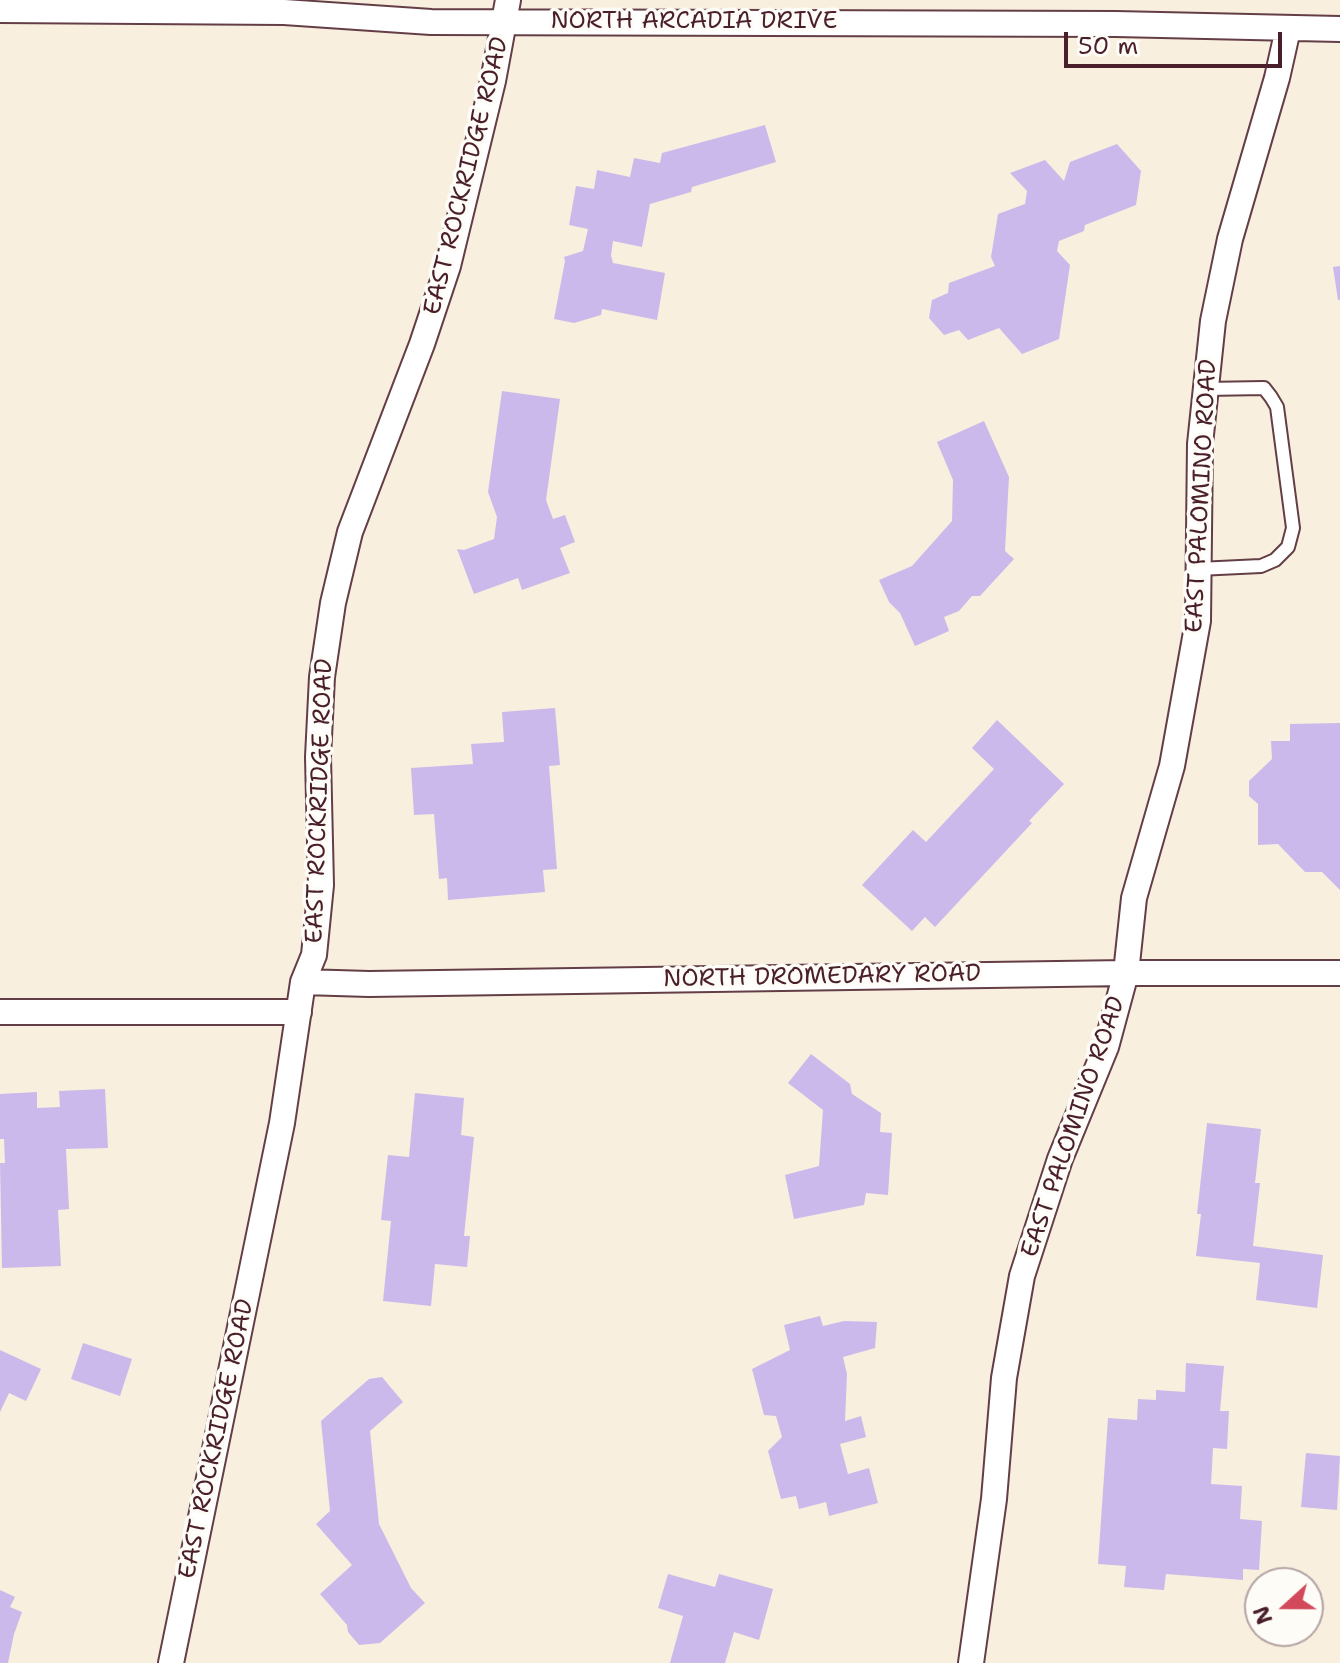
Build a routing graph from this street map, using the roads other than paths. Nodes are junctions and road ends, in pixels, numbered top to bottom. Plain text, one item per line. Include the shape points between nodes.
1 (0, 10) edge
2 (507, 10) edge
3 (1116, 12) edge
4 (1288, 29) junction
5 (1340, 29) edge
6 (1205, 389) junction
7 (1198, 569) junction
8 (1126, 973) junction
9 (1340, 973) edge
10 (303, 982) junction
11 (0, 1012) edge
12 (299, 1012) junction
13 (171, 1663) edge
14 (971, 1663) edge

1 - 2 street, NORTH ARCADIA DRIVE via 284,12 431,22
2 - 3 street, NORTH ARCADIA DRIVE
2 - 10 street, EAST ROCKRIDGE ROAD via 448,266 350,532 333,603 318,757 321,885 314,955
3 - 4 street, NORTH ARCADIA DRIVE
4 - 5 street, NORTH ARCADIA DRIVE
4 - 6 street, EAST PALOMINO ROAD via 1230,239
6 - 7 street, EAST PALOMINO ROAD
6 - 7 lane via 1264,388 1271,397 1277,407 1293,528 1288,547 1275,560 1261,566
7 - 8 street, EAST PALOMINO ROAD via 1198,621 1175,752 1134,898
8 - 9 street, NORTH DROMEDARY ROAD
8 - 10 street, NORTH DROMEDARY ROAD
8 - 14 street, EAST PALOMINO ROAD via 1106,1047 1060,1159 1022,1276 1004,1378
10 - 12 street, EAST ROCKRIDGE ROAD
11 - 12 street
12 - 13 street, EAST ROCKRIDGE ROAD via 282,1123

